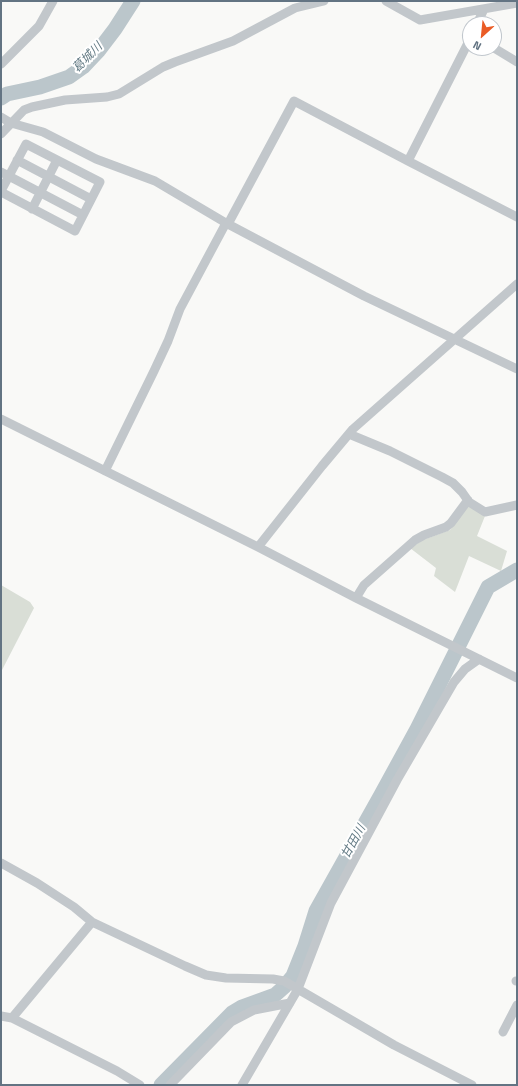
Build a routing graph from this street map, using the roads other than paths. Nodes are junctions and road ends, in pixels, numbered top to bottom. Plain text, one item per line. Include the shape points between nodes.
1 (53, 1) edge
2 (324, 1) edge
3 (386, 1) edge
4 (517, 3) edge
5 (484, 9) junction
6 (481, 16) edge
7 (502, 53) edge
8 (462, 55) edge
9 (517, 62) edge
10 (1, 64) edge
11 (6, 120) edge
12 (1, 134) edge
13 (17, 160) junction
14 (57, 160) junction
15 (408, 161) junction
16 (5, 174) edge
17 (48, 177) junction
18 (1, 192) edge
19 (41, 192) junction
20 (91, 199) junction
21 (32, 209) junction
22 (83, 214) junction
23 (517, 217) edge
24 (227, 224) junction
25 (517, 284) edge
26 (454, 339) junction
27 (517, 369) edge
28 (1, 418) edge
29 (349, 434) junction
30 (105, 471) junction
31 (468, 500) junction
32 (517, 504) edge
33 (258, 547) junction
34 (356, 598) junction
35 (479, 659) junction
36 (517, 678) edge
37 (1, 863) edge
38 (92, 922) junction
39 (296, 988) junction
40 (290, 1003) junction
41 (517, 1005) edge
42 (1, 1016) edge
43 (12, 1018) junction
44 (502, 1032) dead end
45 (140, 1085) edge
46 (170, 1085) edge
47 (242, 1085) edge
48 (472, 1085) edge

1 - 10 street via 36,30
2 - 11 street via 295,8 233,41 163,67 119,94 107,98 65,100 32,107
3 - 5 street via 420,20
4 - 5 street
5 - 6 street
7 - 9 street
8 - 15 street
11 - 12 street
11 - 24 street via 43,132 96,159 155,182
13 - 14 street via 26,144
13 - 16 street
13 - 17 street
14 - 17 street
14 - 20 street via 100,182
15 - 23 street
15 - 24 street via 294,101
16 - 18 street
16 - 19 street
17 - 19 street
17 - 20 street
18 - 21 street
19 - 21 street
19 - 22 street
20 - 22 street
21 - 22 street via 75,231
24 - 26 street via 364,296
24 - 30 street via 180,309 168,341
25 - 26 street
26 - 27 street
26 - 29 street
28 - 30 street
29 - 31 street via 442,476 453,483
29 - 33 street
30 - 33 street
31 - 32 street via 485,512
31 - 34 street via 451,523 415,540 364,585
33 - 34 street
34 - 35 street
35 - 36 street
35 - 39 street via 465,669 454,682 397,780 331,903
37 - 38 street via 37,883
38 - 39 street via 206,975 273,979 284,981
38 - 43 street
39 - 40 street
39 - 48 street via 394,1045
40 - 46 street via 254,1010 231,1022
40 - 47 street
41 - 44 street
42 - 43 street
43 - 45 street

